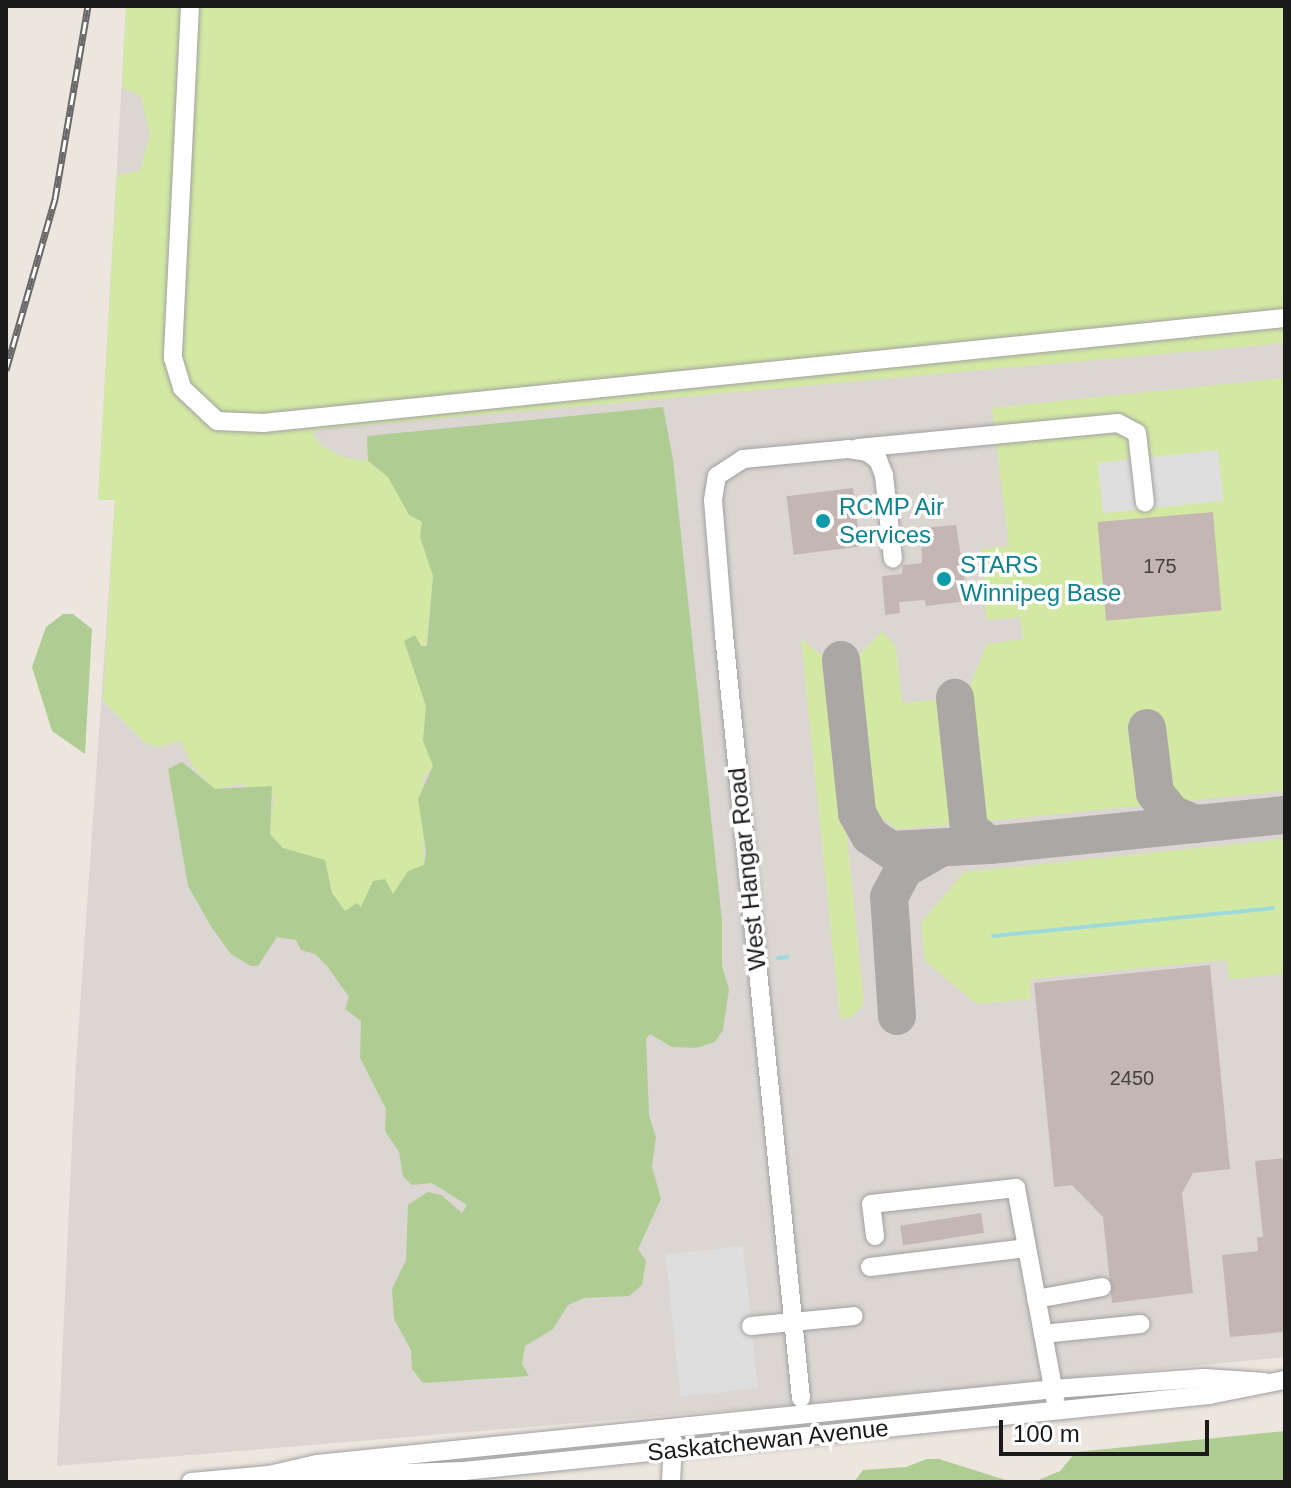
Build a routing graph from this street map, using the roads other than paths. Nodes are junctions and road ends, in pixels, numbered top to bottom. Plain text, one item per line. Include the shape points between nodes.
1 (190, 6) edge
2 (1285, 318) edge
3 (848, 449) junction
4 (1145, 503) dead end
5 (893, 559) dead end
6 (875, 1236) dead end
7 (1026, 1248) junction
8 (870, 1267) dead end
9 (1102, 1287) dead end
10 (1036, 1299) junction
11 (854, 1316) dead end
12 (793, 1322) junction
13 (1140, 1324) dead end
14 (751, 1326) dead end
15 (1043, 1334) junction
16 (1285, 1380) edge
17 (1265, 1382) junction
18 (1054, 1389) junction
19 (801, 1398) dead end
20 (1056, 1410) junction
21 (673, 1429) junction
22 (673, 1451) junction
23 (269, 1475) junction
24 (191, 1482) edge
25 (671, 1482) edge

1 - 2 street via 173,358 182,388 217,421 263,423
3 - 4 street, West Hangar Road via 1118,423 1137,433
3 - 5 street via 873,455 882,467
3 - 12 street, West Hangar Road via 731,462 717,476 713,500
6 - 7 street via 871,1204 1016,1188
7 - 8 street
7 - 10 street
9 - 10 street
10 - 15 street
11 - 12 street
12 - 14 street
12 - 19 street, West Hangar Road
13 - 15 street
15 - 18 street
16 - 17 street, Saskatchewan Avenue
17 - 18 street, Saskatchewan Avenue via 1204,1378
17 - 20 street, Saskatchewan Avenue via 1209,1395
18 - 20 street
18 - 21 street, Saskatchewan Avenue
20 - 22 street, Saskatchewan Avenue
21 - 22 street
21 - 23 street, Saskatchewan Avenue via 317,1464
22 - 23 street, Saskatchewan Avenue via 464,1471 318,1479
22 - 25 street
23 - 24 street, Saskatchewan Avenue

